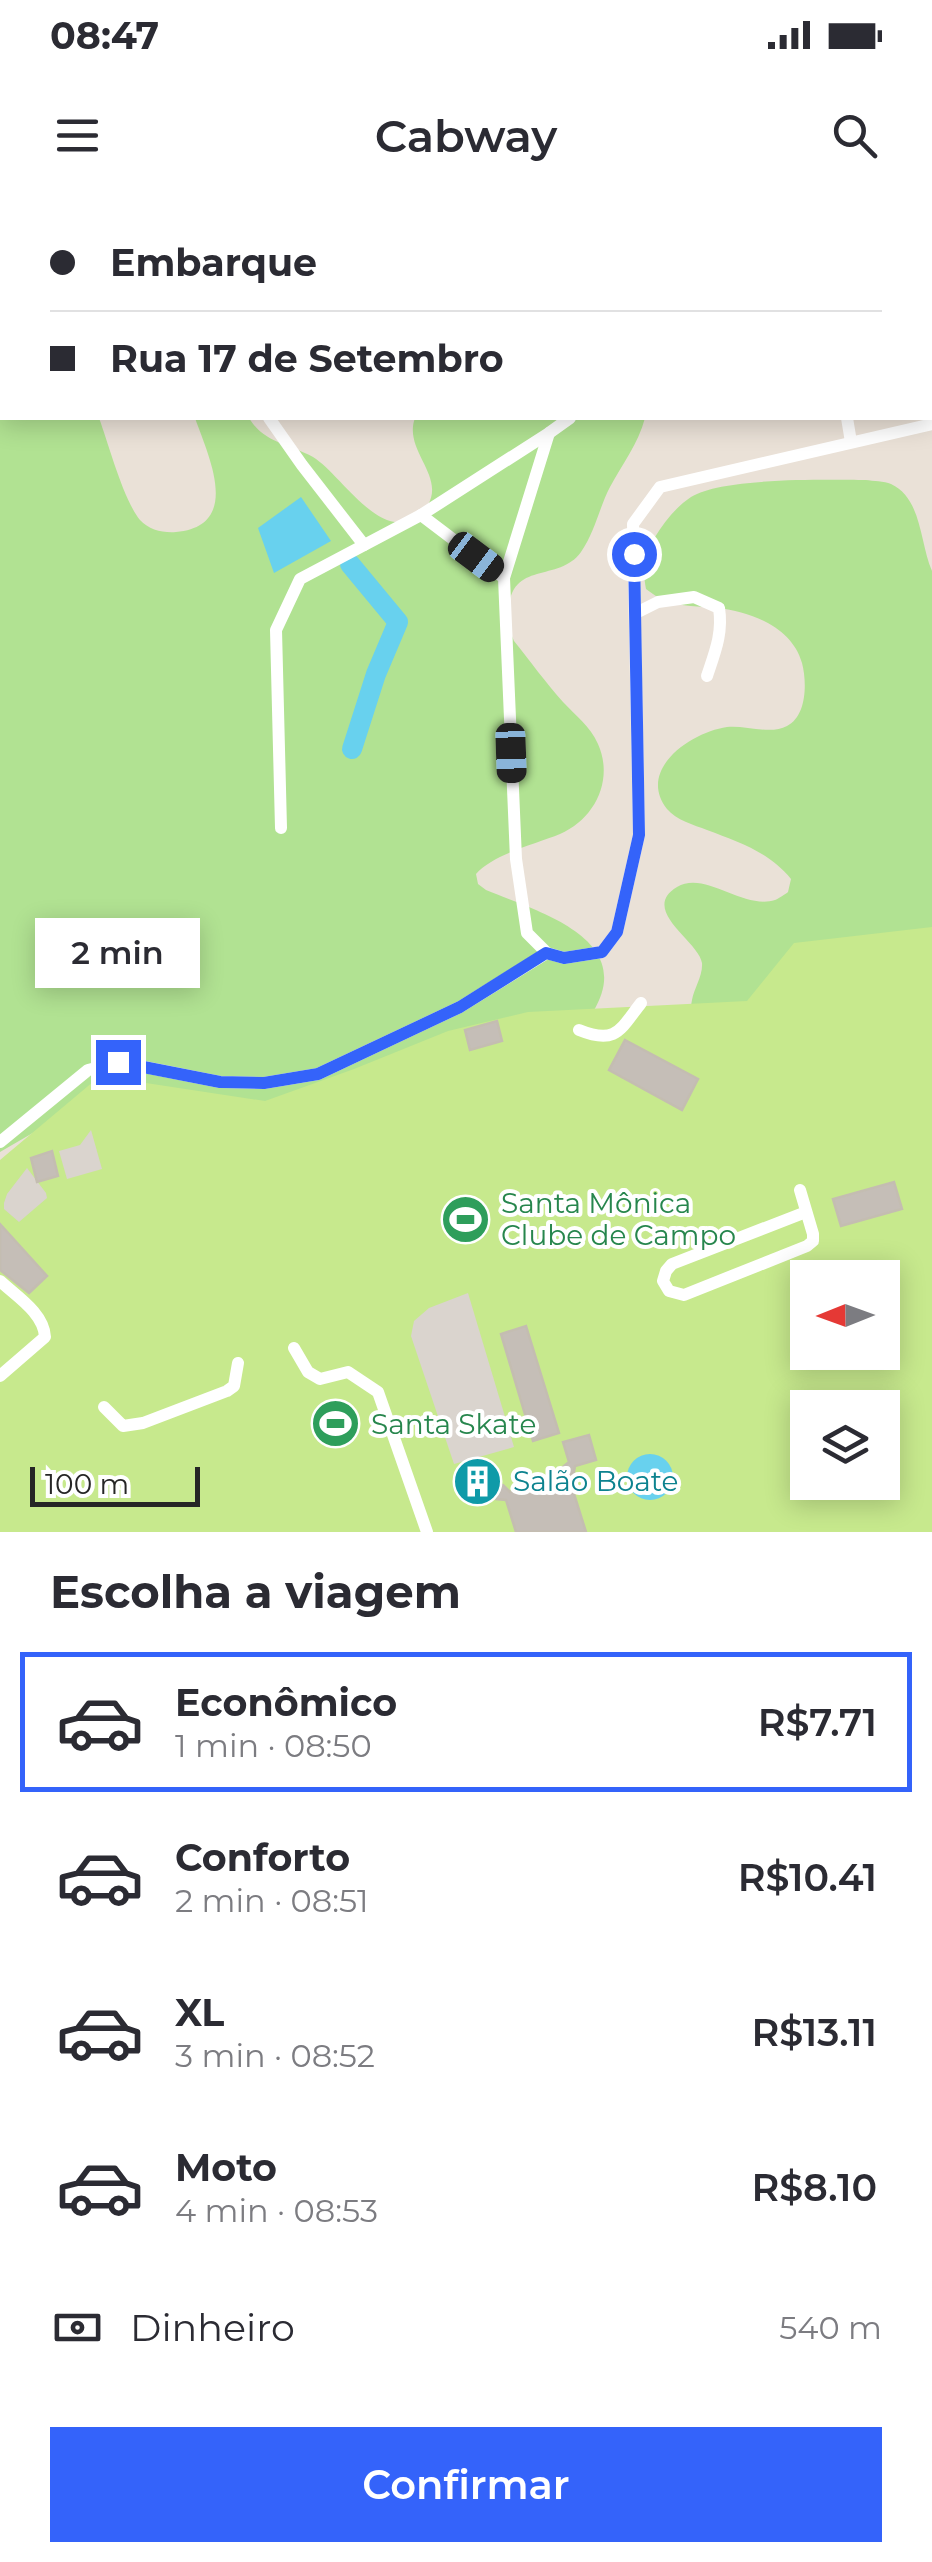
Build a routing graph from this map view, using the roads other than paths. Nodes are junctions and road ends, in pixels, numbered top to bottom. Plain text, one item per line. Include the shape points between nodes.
1 (270, 420) edge
2 (567, 420) edge
3 (846, 420) edge
4 (932, 424) edge
5 (550, 433) junction
6 (851, 442) junction
7 (420, 515) junction
8 (364, 545) junction
9 (504, 578) junction
10 (636, 613) junction
11 (707, 676) dead end
12 (281, 828) dead end
13 (546, 953) junction
14 (641, 1003) dead end
15 (579, 1030) dead end
16 (0, 1142) edge
17 (800, 1190) dead end
18 (806, 1212) junction
19 (0, 1281) edge
20 (294, 1348) dead end
21 (238, 1364) dead end
22 (0, 1376) edge
23 (104, 1407) dead end
24 (427, 1532) edge

1 - 8 street
2 - 5 street
3 - 6 street
4 - 6 street
5 - 7 street
5 - 9 street
6 - 10 street via 660,486 633,524
7 - 8 street
7 - 9 street
8 - 12 street via 300,579 276,630
9 - 13 street via 516,858 527,932
10 - 11 street via 694,597 720,608
10 - 13 street via 639,835 617,932 602,952 564,958
13 - 16 street via 460,1007 318,1074 220,1082 118,1062 88,1070
14 - 15 street via 618,1034 606,1038
17 - 18 street
18 - 18 street via 813,1234 807,1246 684,1295 669,1291 664,1281 672,1264
19 - 22 street via 38,1316 46,1337
20 - 24 street via 320,1379 348,1372 378,1392
21 - 23 street via 234,1386 226,1391 143,1423 123,1426

